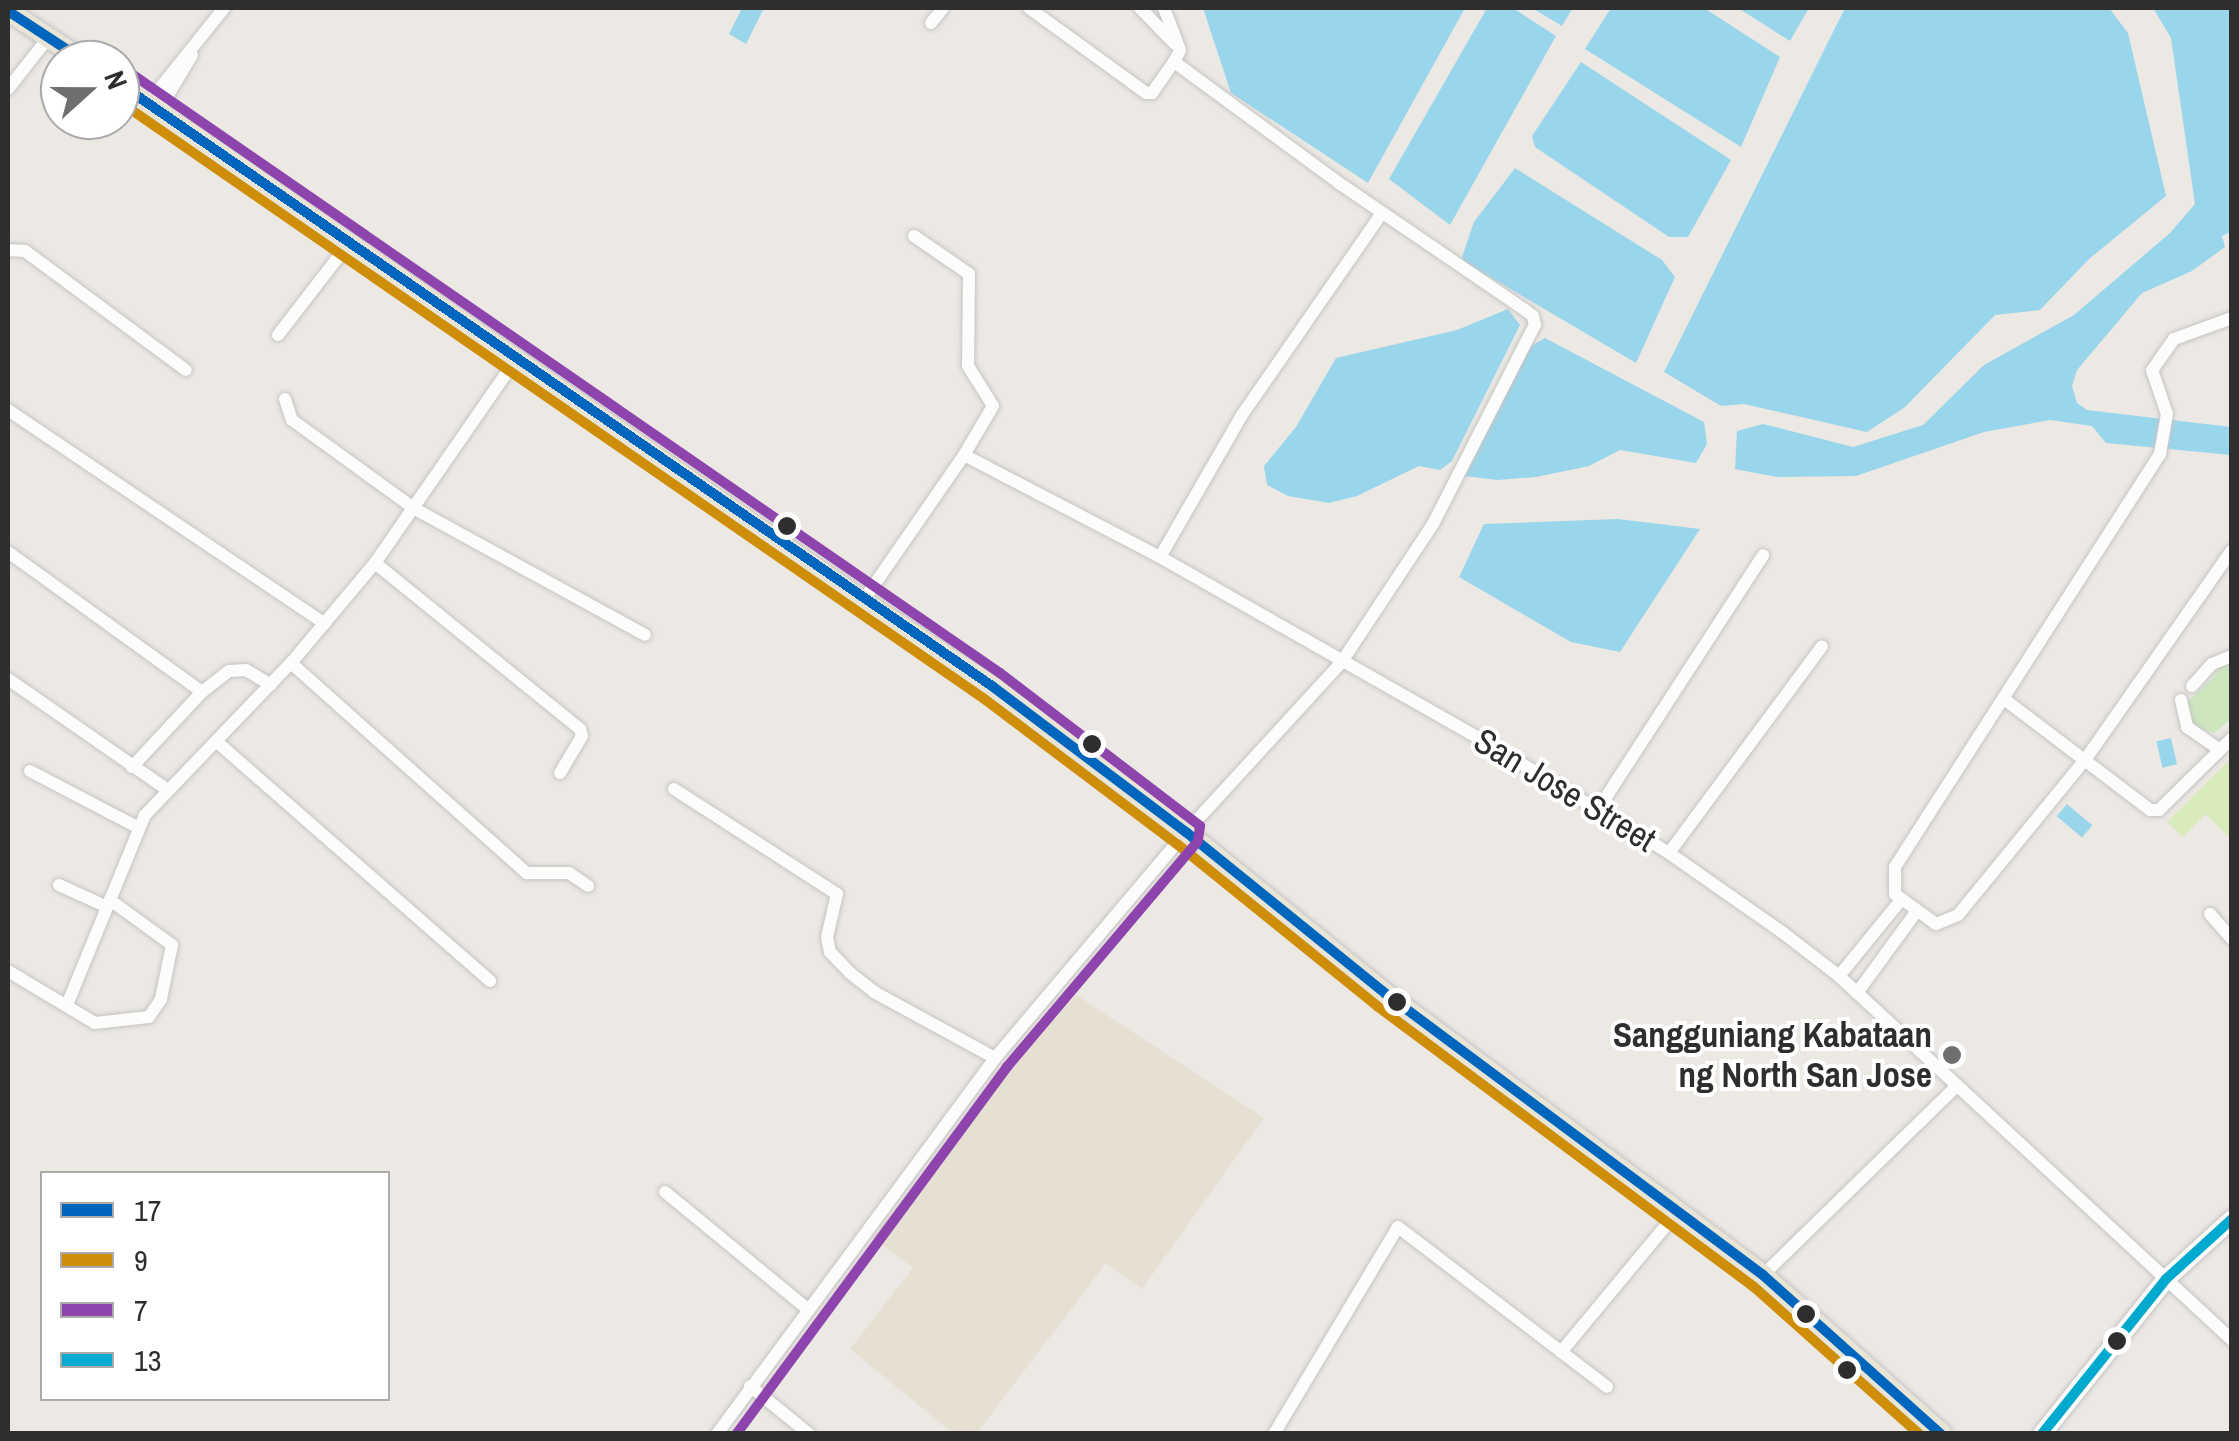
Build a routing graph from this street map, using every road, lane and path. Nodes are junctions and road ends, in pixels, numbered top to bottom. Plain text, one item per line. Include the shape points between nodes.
1 (224, 8) edge
2 (944, 8) edge
3 (1030, 8) edge
4 (1140, 8) edge
5 (1164, 8) edge
6 (8, 11) edge
7 (932, 23) dead end
8 (48, 38) junction
9 (51, 40) edge
10 (1177, 56) junction
11 (8, 89) edge
12 (140, 97) edge
13 (154, 106) junction
14 (1382, 212) junction
15 (914, 236) dead end
16 (349, 243) junction
17 (8, 250) edge
18 (2232, 318) edge
19 (278, 335) dead end
20 (517, 358) junction
21 (186, 370) dead end
22 (285, 399) dead end
23 (8, 410) edge
24 (964, 454) junction
25 (416, 510) junction
26 (2232, 550) edge
27 (8, 552) edge
28 (1763, 554) dead end
29 (1160, 558) junction
30 (376, 564) junction
31 (863, 602) junction
32 (325, 624) junction
33 (645, 635) dead end
34 (1822, 646) dead end
35 (2232, 656) edge
36 (292, 663) junction
37 (1341, 663) junction
38 (8, 679) edge
39 (271, 685) junction
40 (2192, 686) dead end
41 (202, 692) junction
42 (2004, 699) junction
43 (2181, 700) dead end
44 (2232, 738) edge
45 (217, 742) junction
46 (2220, 750) junction
47 (2086, 760) junction
48 (132, 767) junction
49 (30, 771) dead end
50 (560, 773) dead end
51 (168, 790) junction
52 (674, 790) dead end
53 (1598, 811) junction
54 (139, 828) junction
55 (1186, 832) junction
56 (1669, 852) junction
57 (59, 885) dead end
58 (588, 886) dead end
59 (1901, 900) junction
60 (107, 903) junction
61 (1916, 912) junction
62 (2210, 914) dead end
63 (2232, 939) edge
64 (8, 971) edge
65 (1839, 976) junction
66 (490, 980) dead end
67 (1857, 993) junction
68 (67, 1005) junction
69 (995, 1058) junction
70 (1957, 1086) junction
71 (665, 1192) dead end
72 (1678, 1211) junction
73 (2232, 1219) edge
74 (1762, 1275) junction
75 (2166, 1280) junction
76 (806, 1308) junction
77 (2232, 1340) edge
78 (1561, 1352) junction
79 (750, 1386) junction
80 (1607, 1387) dead end
81 (717, 1434) edge
82 (809, 1434) edge
83 (1274, 1434) edge
84 (1942, 1434) edge
85 (2042, 1434) edge

1 - 13 street
2 - 7 street
3 - 10 street via 1146,93
4 - 10 street
5 - 10 street
6 - 8 main road
8 - 9 main road
8 - 11 street
10 - 14 street
12 - 13 main road
13 - 16 main road
14 - 29 street via 1242,415
14 - 37 street via 1525,310 1535,325 1432,524
15 - 24 street via 969,274 968,366 993,406
16 - 19 street
16 - 20 main road
17 - 21 street via 25,251
18 - 42 street via 2174,339 2152,370 2167,414 2160,454
20 - 25 street
20 - 31 main road
22 - 25 street via 292,420
23 - 32 street
24 - 29 street, San Jose Street
24 - 31 street
25 - 30 street
25 - 33 street
26 - 47 street
27 - 41 street
28 - 53 street
29 - 37 street, San Jose Street
30 - 32 street
30 - 50 street via 580,729
31 - 55 main road via 992,686
32 - 36 street
34 - 56 street
35 - 40 street via 2212,664
36 - 39 street
36 - 58 street via 527,873 569,873
37 - 53 street, San Jose Street
37 - 55 street
38 - 48 street
39 - 41 street via 237,668
39 - 45 street
41 - 48 street
42 - 47 street
42 - 59 street via 1896,867 1895,894
43 - 46 street via 2187,726
44 - 46 street
45 - 51 street
45 - 66 street
46 - 47 street via 2158,810
47 - 61 street via 1958,915 1936,924
48 - 51 street
49 - 54 street
51 - 54 street
52 - 69 street via 837,894 826,937 850,973
53 - 56 street, San Jose Street
54 - 60 street
55 - 69 street
55 - 72 main road via 1386,994
56 - 65 street, San Jose Street
57 - 60 street
59 - 61 street
59 - 65 street
60 - 68 street
60 - 68 street via 172,945 161,999 148,1017 109,1024
61 - 67 street
62 - 63 street
64 - 68 street
65 - 67 street, San Jose Street
67 - 70 street, San Jose Street
69 - 76 street
70 - 74 street
70 - 75 street, San Jose Street
71 - 76 street
72 - 74 main road
72 - 78 street
73 - 75 main road
74 - 84 main road
75 - 77 street, San Jose Street
75 - 85 main road
76 - 79 street
78 - 80 street
78 - 83 street via 1398,1227
79 - 81 street
79 - 82 street

